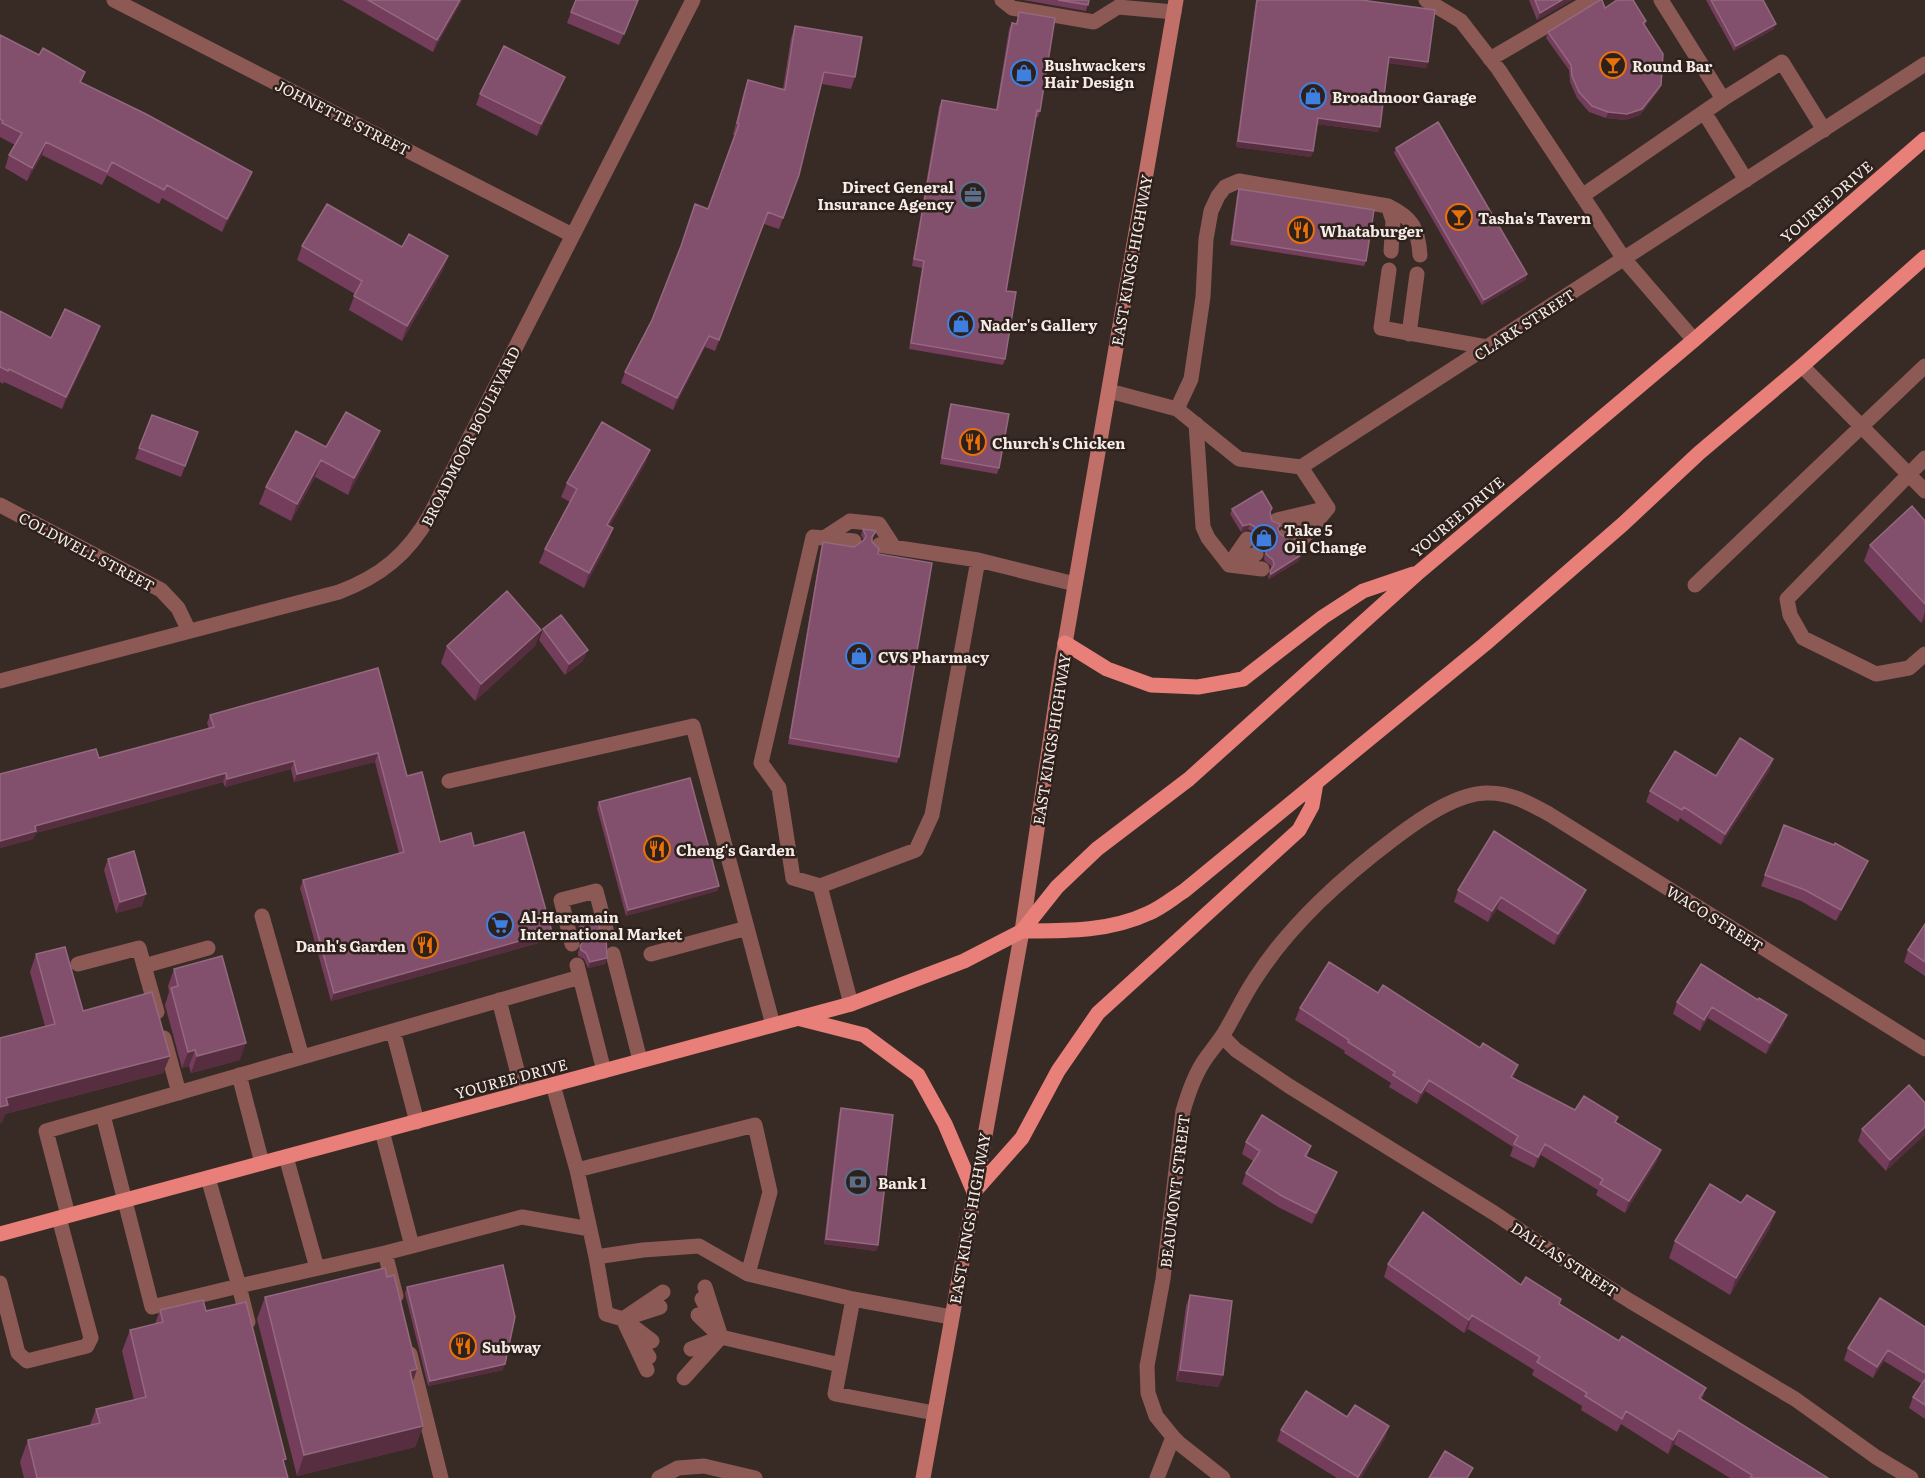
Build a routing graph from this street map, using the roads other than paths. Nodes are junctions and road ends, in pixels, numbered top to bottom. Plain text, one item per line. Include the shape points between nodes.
1 (114, 0) edge
2 (693, 0) edge
3 (1002, 0) edge
4 (1426, 0) edge
5 (1591, 0) edge
6 (1661, 0) edge
7 (1118, 3) edge
8 (1175, 6) edge
9 (1490, 59) junction
10 (1925, 64) edge
11 (1723, 99) junction
12 (1704, 112) junction
13 (1824, 130) junction
14 (1925, 139) edge
15 (1746, 180) junction
16 (1582, 196) junction
17 (1388, 206) junction
18 (572, 235) junction
19 (1391, 251) dead end
20 (1420, 255) dead end
21 (1925, 257) edge
22 (1624, 260) junction
23 (1389, 270) dead end
24 (1418, 274) dead end
25 (1409, 334) junction
26 (1694, 340) junction
27 (1487, 347) junction
28 (1802, 366) junction
29 (1925, 366) edge
30 (1109, 392) junction
31 (1177, 409) junction
32 (1196, 424) junction
33 (1861, 428) junction
34 (1925, 458) edge
35 (1301, 467) junction
36 (1908, 474) junction
37 (1925, 491) edge
38 (0, 505) edge
39 (1328, 508) junction
40 (1277, 520) edge
41 (1286, 535) edge
42 (824, 538) junction
43 (1247, 539) dead end
44 (854, 541) dead end
45 (1295, 548) edge
46 (1256, 554) dead end
47 (978, 560) junction
48 (1229, 565) junction
49 (1262, 569) dead end
50 (1419, 572) junction
51 (1075, 584) junction
52 (1695, 585) dead end
53 (189, 630) junction
54 (1065, 643) junction
55 (1925, 654) edge
56 (0, 681) edge
57 (449, 781) dead end
58 (1316, 783) junction
59 (1502, 794) joint
60 (820, 886) junction
61 (262, 916) dead end
62 (747, 928) junction
63 (1022, 931) junction
64 (607, 933) edge
65 (572, 944) dead end
66 (208, 948) dead end
67 (613, 954) dead end
68 (651, 954) dead end
69 (78, 964) dead end
70 (144, 966) junction
71 (499, 1000) junction
72 (851, 1004) junction
73 (799, 1018) junction
74 (774, 1025) junction
75 (393, 1031) junction
76 (1222, 1036) junction
77 (1925, 1049) edge
78 (302, 1057) junction
79 (640, 1060) junction
80 (604, 1071) junction
81 (239, 1075) junction
82 (553, 1085) junction
83 (179, 1093) junction
84 (523, 1093) junction
85 (103, 1115) junction
86 (417, 1122) junction
87 (382, 1131) junction
88 (286, 1157) junction
89 (262, 1163) junction
90 (577, 1170) junction
91 (208, 1178) junction
92 (974, 1192) junction
93 (125, 1200) junction
94 (63, 1217) junction
95 (590, 1229) junction
96 (0, 1234) edge
97 (412, 1246) junction
98 (385, 1253) junction
99 (596, 1257) junction
100 (317, 1269) junction
101 (748, 1274) junction
102 (0, 1282) edge
103 (239, 1286) junction
104 (704, 1293) dead end
105 (853, 1299) junction
106 (399, 1309) edge
107 (698, 1315) dead end
108 (951, 1317) junction
109 (623, 1318) junction
110 (721, 1337) junction
111 (652, 1341) dead end
112 (253, 1342) edge
113 (408, 1343) edge
114 (691, 1349) dead end
115 (648, 1363) dead end
116 (840, 1365) junction
117 (686, 1372) dead end
118 (934, 1413) junction
119 (1173, 1437) junction
120 (441, 1478) edge
121 (659, 1478) edge
122 (755, 1478) edge
123 (923, 1478) edge
124 (1157, 1478) edge
125 (1222, 1478) edge
126 (1911, 1478) edge

1 - 18 street, JOHNETTE STREET
2 - 18 street, BROADMOOR BOULEVARD
3 - 7 street via 1012,8 1094,22
4 - 9 street via 1461,21
5 - 9 street
6 - 11 street
7 - 8 street
8 - 30 main road, EAST KINGS HIGHWAY
9 - 16 street
10 - 13 street, CLARK STREET
11 - 12 street
11 - 13 street via 1782,62
12 - 15 street
12 - 16 street
13 - 15 street, CLARK STREET
14 - 26 main road, YOUREE DRIVE
15 - 22 street, CLARK STREET
16 - 22 street
17 - 19 street via 1393,221
17 - 20 street via 1412,223
17 - 31 street via 1239,181 1226,187 1211,211 1191,379
18 - 53 street, BROADMOOR BOULEVARD via 430,515 408,549 378,574 339,592
21 - 28 main road, YOUREE DRIVE
22 - 26 street
22 - 27 street, CLARK STREET
23 - 25 street via 1381,328
24 - 25 street
25 - 27 street
26 - 50 main road, YOUREE DRIVE
27 - 35 street, CLARK STREET
28 - 33 street
28 - 58 main road, YOUREE DRIVE via 1485,644
29 - 33 street
30 - 31 street
30 - 51 main road, EAST KINGS HIGHWAY
31 - 32 street
32 - 35 street via 1239,459
32 - 48 street via 1203,527
33 - 36 street
33 - 52 street
34 - 36 street
35 - 39 street
36 - 37 street
36 - 55 street via 1787,599 1790,615 1803,638 1876,674 1909,668
38 - 53 street, COLDWELL STREET via 161,590 178,608
39 - 40 street
39 - 41 street
39 - 45 street
42 - 44 street
42 - 47 street via 850,521 879,524 886,546
42 - 60 street via 813,537 761,763 779,788 793,878
43 - 48 street
46 - 48 street
47 - 51 street
47 - 60 street via 932,815 916,850
48 - 49 street
50 - 54 main road via 1363,591 1243,679 1198,687 1151,685 1107,669
50 - 63 main road, YOUREE DRIVE via 1189,779 1097,849 1057,887
51 - 54 main road, EAST KINGS HIGHWAY
53 - 56 street, BROADMOOR BOULEVARD
54 - 63 main road, EAST KINGS HIGHWAY
57 - 62 street via 693,726
58 - 63 main road, YOUREE DRIVE via 1184,891 1149,913 1110,926 1069,932
58 - 92 main road via 1312,806 1299,830 1098,1013 1058,1071 1022,1138
59 - 76 street, BEAUMONT STREET via 1488,792 1452,801 1367,859 1325,896 1285,941 1256,978
59 - 77 street, WACO STREET via 1520,798 1549,814
60 - 72 street
61 - 78 street
62 - 68 street
62 - 74 street
63 - 72 main road, YOUREE DRIVE via 964,961
63 - 92 main road, EAST KINGS HIGHWAY
64 - 65 street via 597,891 561,900
66 - 70 street
67 - 79 street
69 - 70 street via 139,948
70 - 83 street
71 - 75 street
71 - 80 street via 579,971
71 - 84 street
72 - 73 main road, YOUREE DRIVE
73 - 74 main road, YOUREE DRIVE
73 - 92 main road via 864,1035 918,1075 945,1124
74 - 79 main road, YOUREE DRIVE
75 - 78 street
75 - 86 street
76 - 119 street, BEAUMONT STREET via 1203,1062 1183,1111 1147,1366 1148,1393 1156,1416
76 - 126 street, DALLAS STREET via 1289,1086 1795,1399
78 - 81 street
79 - 80 main road, YOUREE DRIVE
80 - 82 main road, YOUREE DRIVE
81 - 83 street
81 - 89 street
82 - 84 main road, YOUREE DRIVE
82 - 90 street
83 - 85 street
84 - 86 main road, YOUREE DRIVE
85 - 93 street
85 - 94 street via 46,1131
86 - 87 main road, YOUREE DRIVE
87 - 88 main road, YOUREE DRIVE
87 - 97 street
88 - 89 main road, YOUREE DRIVE
88 - 100 street
89 - 91 main road, YOUREE DRIVE
90 - 95 street
90 - 101 street via 755,1125 770,1192
91 - 93 main road, YOUREE DRIVE
91 - 103 street
92 - 108 main road, EAST KINGS HIGHWAY
93 - 94 main road, YOUREE DRIVE
93 - 103 street via 152,1307
94 - 96 main road, YOUREE DRIVE
94 - 102 street via 92,1338 87,1346 27,1361 18,1353
95 - 97 street via 522,1217
95 - 99 street
97 - 98 street
98 - 100 street
98 - 106 street
99 - 101 street via 699,1246
99 - 109 street via 606,1314
100 - 103 street
101 - 105 street
103 - 112 street
104 - 110 street
105 - 108 street
105 - 116 street
107 - 110 street
108 - 118 main road, EAST KINGS HIGHWAY
109 - 109 street via 663,1293
109 - 111 street
109 - 115 street
110 - 114 street
110 - 116 street
110 - 117 street
113 - 120 street
116 - 118 street via 835,1394
118 - 123 main road, EAST KINGS HIGHWAY
119 - 124 street
119 - 125 street, BEAUMONT STREET
121 - 122 street via 678,1468 704,1466

